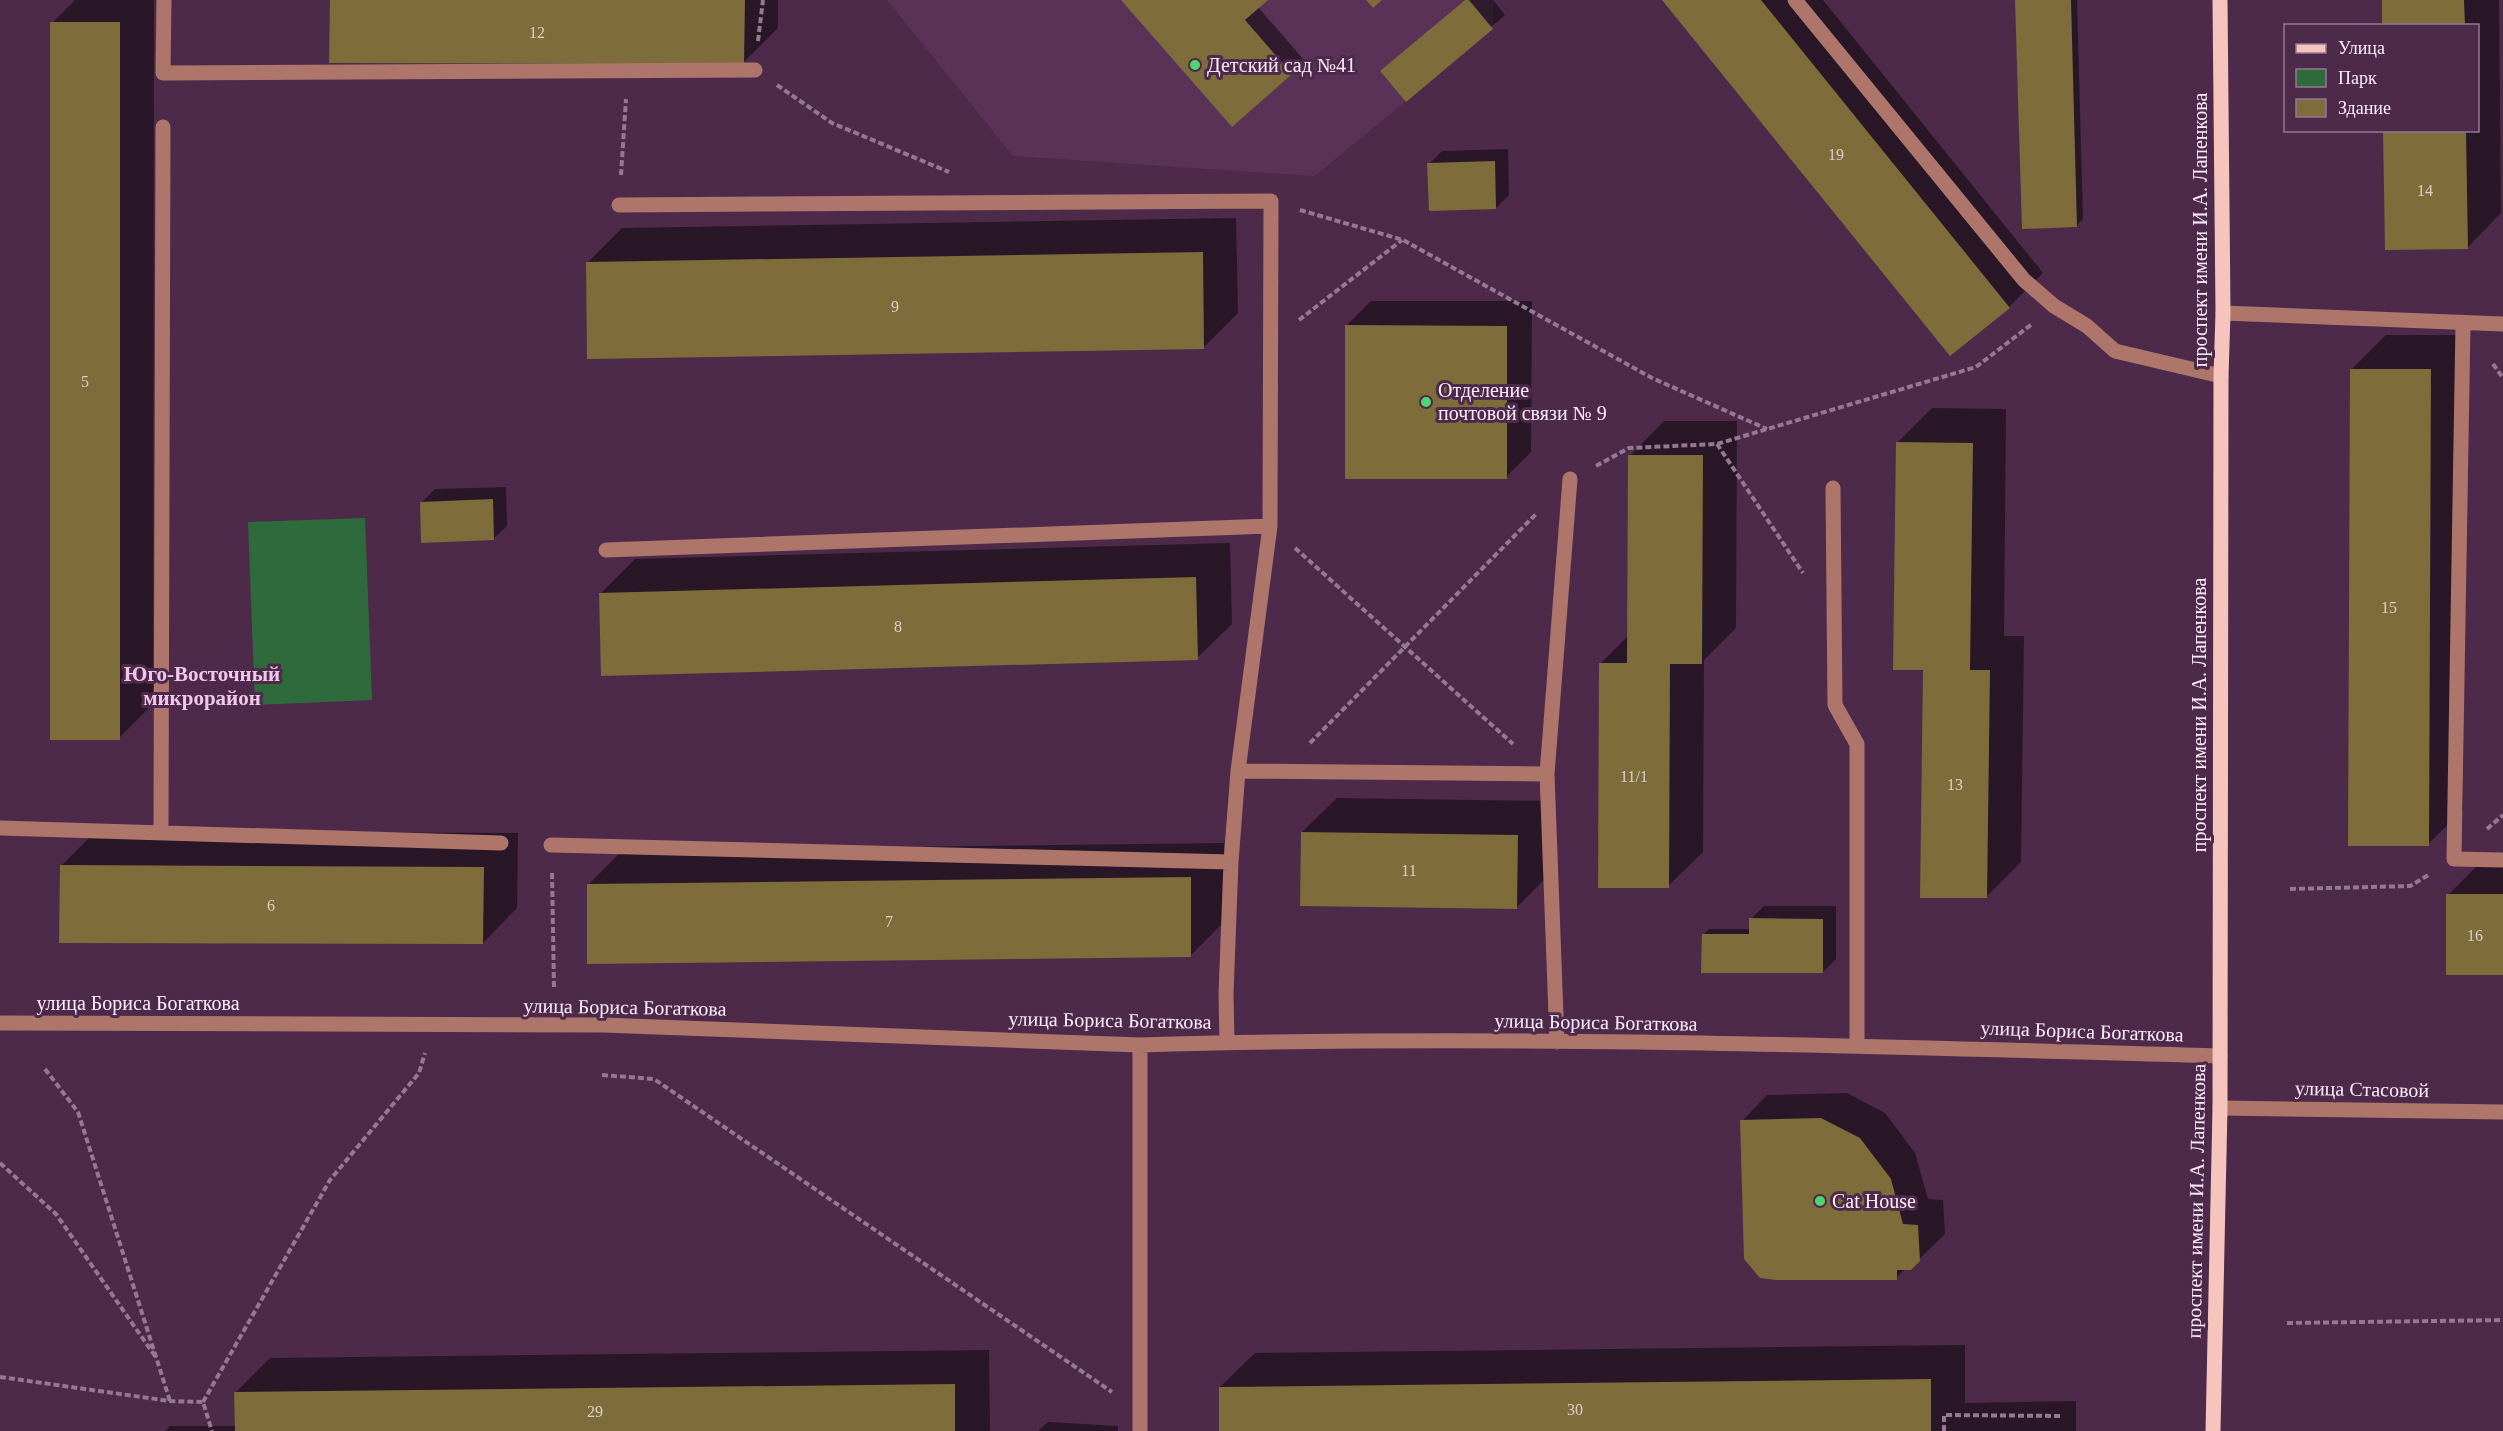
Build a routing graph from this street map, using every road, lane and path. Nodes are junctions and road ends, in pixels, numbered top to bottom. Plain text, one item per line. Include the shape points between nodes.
1 (164, 0) edge
2 (763, 0) edge
3 (1795, 0) edge
4 (2220, 0) edge
5 (755, 70) junction
6 (627, 71) junction
7 (163, 127) dead end
8 (960, 177) dead end
9 (1271, 201) junction
10 (619, 205) joint
11 (1402, 240) junction
12 (2054, 306) junction
13 (2223, 313) junction
14 (2463, 323) junction
15 (2503, 324) edge
16 (1271, 342) junction
17 (2221, 376) junction
18 (1767, 429) junction
19 (1717, 444) junction
20 (1570, 479) junction
21 (1833, 488) dead end
22 (1270, 526) junction
23 (606, 550) dead end
24 (1834, 618) junction
25 (1405, 646) junction
26 (1238, 771) junction
27 (1282, 771) junction
28 (1547, 774) junction
29 (0, 828) edge
30 (161, 832) junction
31 (501, 843) dead end
32 (551, 845) joint
33 (2454, 859) junction
34 (2503, 860) edge
35 (1230, 862) junction
36 (2290, 889) dead end
37 (554, 988) dead end
38 (0, 1023) edge
39 (433, 1025) junction
40 (1227, 1042) junction
41 (1557, 1042) junction
42 (1140, 1045) junction
43 (1857, 1046) junction
44 (2220, 1056) junction
45 (45, 1069) dead end
46 (602, 1076) dead end
47 (2220, 1108) junction
48 (2503, 1112) edge
49 (0, 1163) edge
50 (2503, 1320) edge
51 (2287, 1323) dead end
52 (157, 1359) junction
53 (0, 1377) edge
54 (170, 1401) junction
55 (203, 1402) junction
56 (1140, 1412) junction
57 (2062, 1416) dead end
58 (212, 1431) edge
59 (1140, 1431) edge
60 (1944, 1431) edge
61 (2213, 1431) edge

1 - 6 street via 163,73
2 - 5 path
3 - 12 street via 2024,280
4 - 13 main road, проспект имени И.А. Лапенкова
5 - 6 street
5 - 8 path via 832,123
6 - 10 path
7 - 30 street
9 - 10 street
9 - 11 path
9 - 16 street
11 - 16 path
11 - 18 path via 1652,378
12 - 17 street via 2087,326 2115,351
12 - 18 path via 1976,367
13 - 14 street
13 - 17 main road, проспект имени И.А. Лапенкова
14 - 15 street
14 - 33 street
16 - 22 street
17 - 44 main road, проспект имени И.А. Лапенкова
18 - 19 path
19 - 20 path via 1629,448
19 - 24 path
20 - 25 path
20 - 28 street
21 - 24 street
22 - 23 street
22 - 25 path
22 - 26 street
24 - 43 street via 1835,705 1857,744
25 - 27 path
25 - 28 path
26 - 27 street
26 - 35 street
27 - 28 street
28 - 41 street
29 - 30 street
30 - 31 street
32 - 35 street
32 - 37 path
33 - 34 street
33 - 36 path via 2410,886
35 - 40 street
38 - 39 street, улица Бориса Богаткова
39 - 42 street, улица Бориса Богаткова via 603,1025
39 - 55 path via 419,1074 330,1180
40 - 41 street, улица Бориса Богаткова
40 - 42 street, улица Бориса Богаткова
41 - 43 street, улица Бориса Богаткова
42 - 56 street
43 - 44 street, улица Бориса Богаткова
44 - 47 main road, проспект имени И.А. Лапенкова
45 - 52 path via 78,1112
46 - 56 path via 654,1079
47 - 48 street, улица Стасовой
47 - 61 main road, проспект имени И.А. Лапенкова
49 - 52 path via 56,1214
50 - 51 path
52 - 54 path
53 - 54 path
54 - 55 path
55 - 58 path
56 - 59 street
57 - 60 path via 1944,1415

